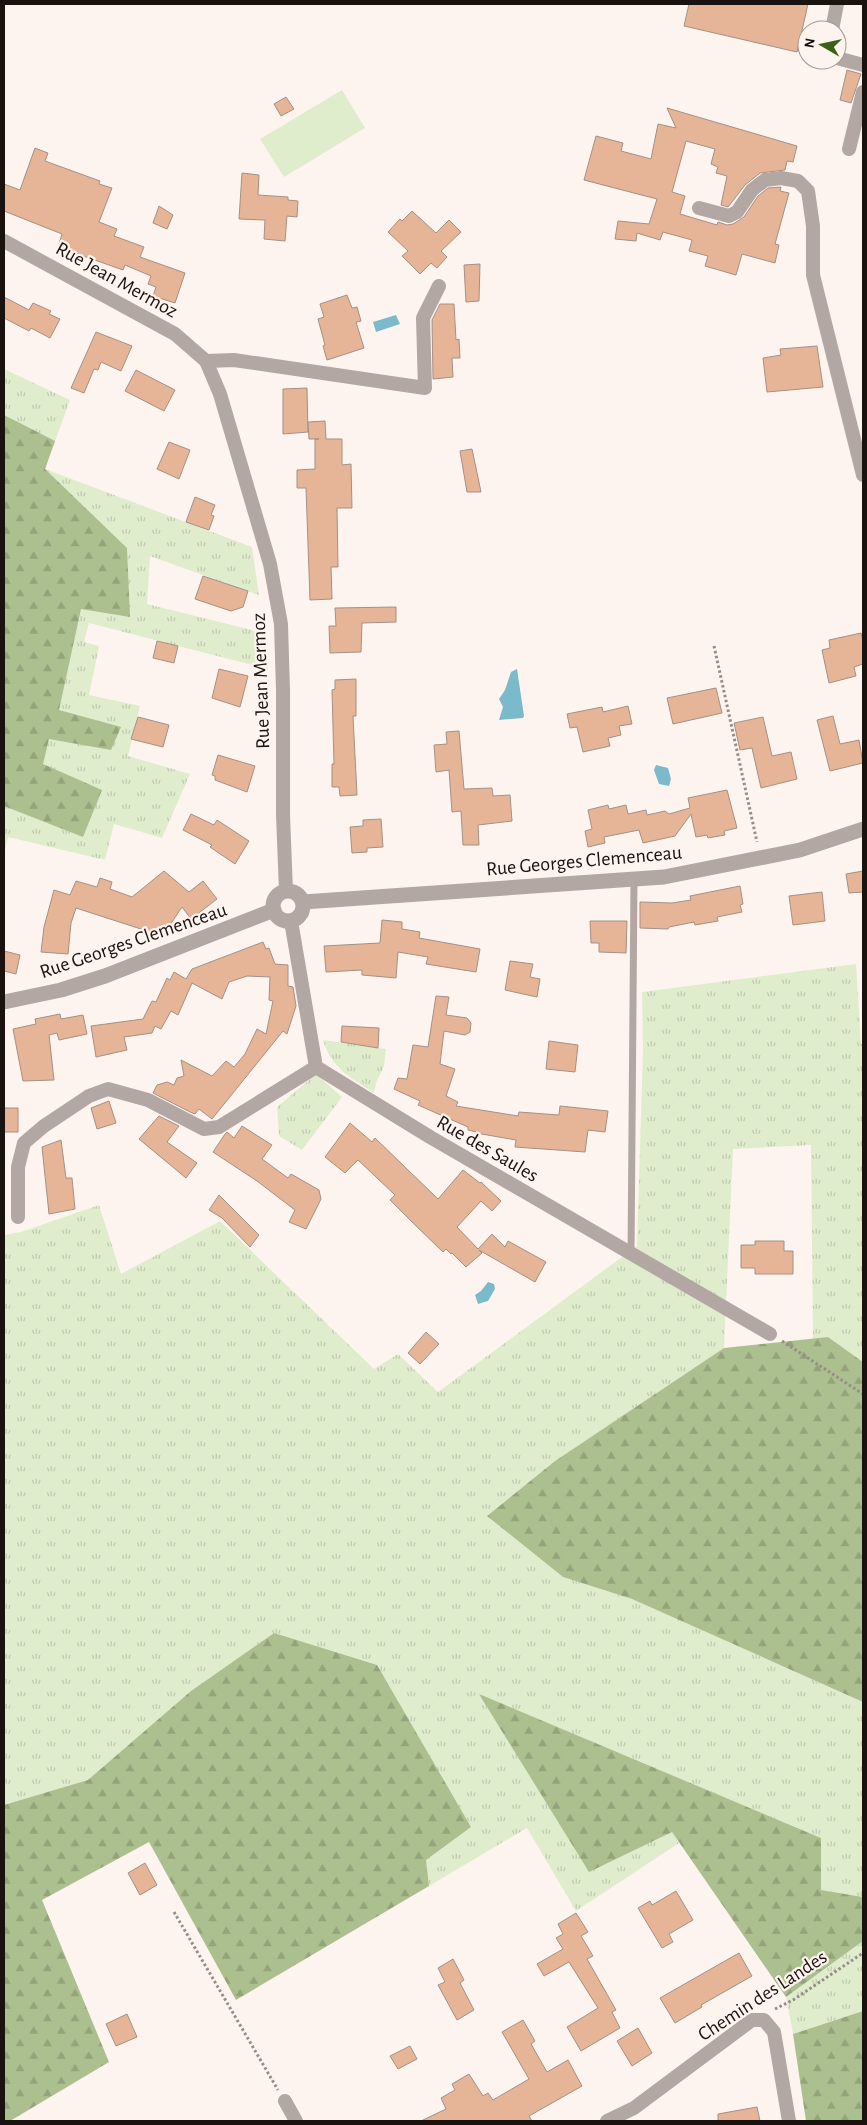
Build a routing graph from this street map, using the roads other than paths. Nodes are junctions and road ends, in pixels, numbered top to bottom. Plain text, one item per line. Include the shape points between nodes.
1 (837, 4) edge
2 (834, 20) edge
3 (847, 61) edge
4 (863, 65) edge
5 (863, 92) edge
6 (849, 149) dead end
7 (699, 208) dead end
8 (4, 241) edge
9 (438, 286) dead end
10 (206, 361) junction
11 (863, 475) edge
12 (863, 829) edge
13 (634, 878) junction
14 (286, 891) junction
15 (303, 902) junction
16 (274, 910) junction
17 (291, 921) junction
18 (4, 1002) edge
19 (316, 1068) junction
20 (18, 1217) dead end
21 (631, 1254) junction
22 (770, 1334) road end
23 (285, 2101) road end
24 (296, 2121) edge
25 (607, 2121) edge
26 (789, 2121) edge

1 - 2 street
3 - 4 street
5 - 6 street
7 - 11 street via 729,216 737,212 752,190 765,180 798,181 808,191 813,226 813,275
8 - 10 street, Rue Jean Mermoz via 175,334
9 - 10 street via 423,318 425,388 234,360
10 - 14 street, Rue Jean Mermoz via 220,394 270,564 281,624
12 - 13 street, Rue Georges Clemenceau via 800,850 664,877
13 - 15 street, Rue Georges Clemenceau
13 - 21 lane
14 - 15 street via 296,892
14 - 16 street via 277,895
15 - 17 street via 299,917
16 - 17 street via 281,919
16 - 18 street, Rue Georges Clemenceau via 110,974 61,990
17 - 19 street
19 - 20 street via 219,1127 204,1129 148,1100 108,1088 90,1096 24,1143 18,1166
19 - 21 street, Rue des Saules
21 - 22 street, Rue des Saules
23 - 24 street
25 - 26 street, Chemin des Landes via 634,2108 752,2020 764,2020 774,2032

